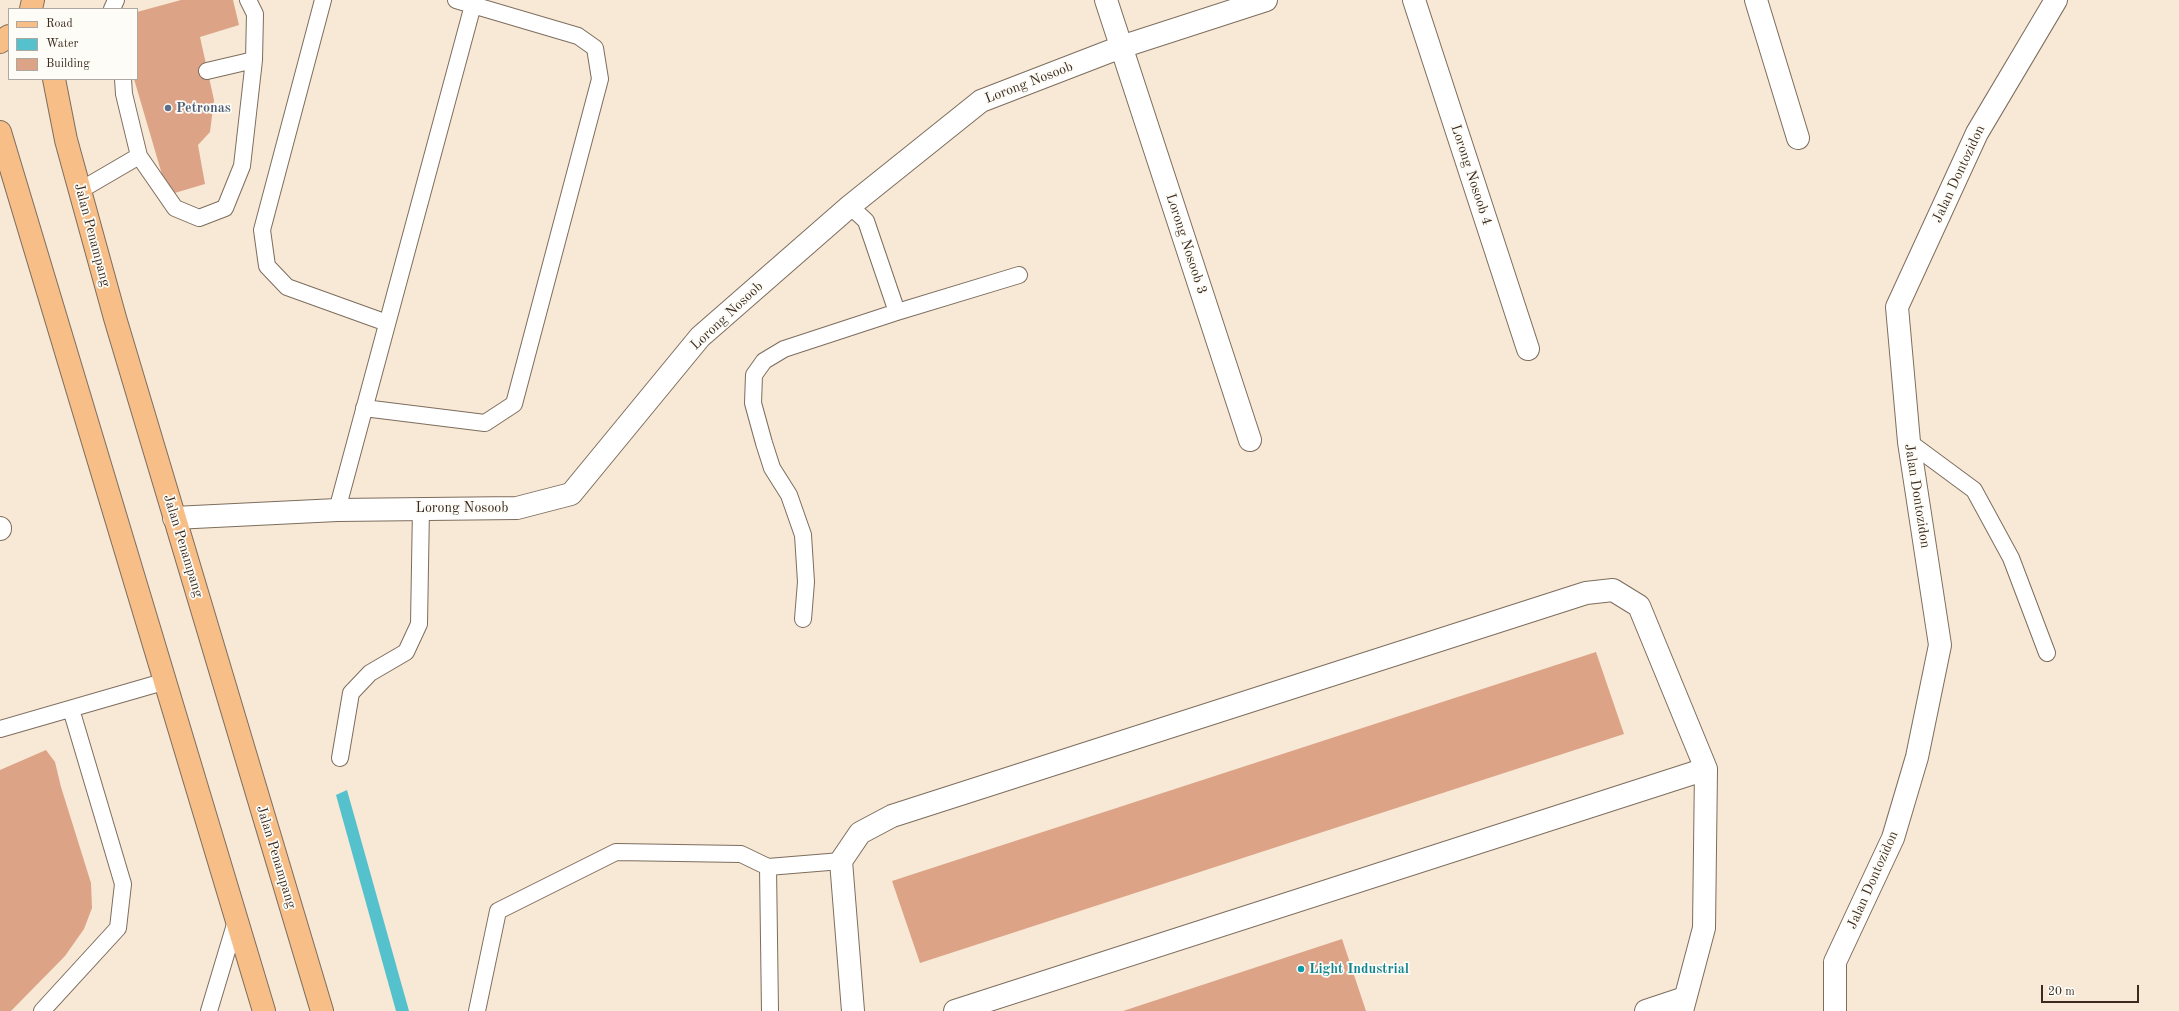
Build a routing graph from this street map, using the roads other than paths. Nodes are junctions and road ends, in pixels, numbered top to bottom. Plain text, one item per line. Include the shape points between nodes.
1 (248, 0) edge
2 (324, 0) edge
3 (456, 0) edge
4 (1106, 0) edge
5 (1266, 0) edge
6 (1414, 0) edge
7 (1756, 0) edge
8 (2056, 0) edge
9 (473, 5) junction
10 (1122, 47) junction
11 (254, 60) junction
12 (207, 71) dead end
13 (54, 80) edge
14 (128, 87) edge
15 (0, 132) edge
16 (1798, 138) dead end
17 (139, 156) junction
18 (79, 191) junction
19 (850, 206) junction
20 (1019, 275) dead end
21 (897, 312) junction
22 (387, 323) junction
23 (1528, 349) dead end
24 (364, 408) junction
25 (1250, 440) dead end
26 (1909, 442) junction
27 (421, 508) junction
28 (337, 510) junction
29 (174, 518) junction
30 (803, 619) dead end
31 (2047, 653) dead end
32 (163, 682) junction
33 (71, 709) junction
34 (0, 729) edge
35 (340, 758) dead end
36 (1706, 769) junction
37 (841, 861) junction
38 (768, 867) junction
39 (236, 921) junction
40 (309, 970) junction
41 (1684, 1004) edge
42 (42, 1011) edge
43 (209, 1011) edge
44 (264, 1011) edge
45 (322, 1011) edge
46 (327, 1011) edge
47 (477, 1011) edge
48 (770, 1011) edge
49 (854, 1011) edge
50 (955, 1011) edge
51 (1646, 1011) edge
52 (1835, 1011) edge

1 - 11 lane via 255,14
2 - 22 lane via 262,230 267,266 287,287
3 - 9 lane
4 - 10 street, Lorong Nosoob 3
5 - 10 street, Lorong Nosoob
6 - 23 street, Lorong Nosoob 4
7 - 16 street
8 - 26 street, Jalan Dontozidon via 1977,133 1897,307
9 - 22 lane
9 - 24 lane via 578,36 595,48 600,79 514,404 485,423
10 - 19 street, Lorong Nosoob via 981,101
10 - 25 street, Lorong Nosoob 3
11 - 12 lane
11 - 17 lane via 242,166 225,208 199,218 175,208
13 - 18 main road, Jalan Penampang
14 - 17 lane
15 - 32 main road
17 - 18 lane
18 - 29 main road, Jalan Penampang
19 - 21 lane via 866,221
19 - 27 street, Lorong Nosoob via 700,337 571,494 517,508
20 - 21 lane
21 - 30 lane via 784,349 764,361 754,375 754,403 764,443 772,468 789,495 803,534 806,582
22 - 24 lane
24 - 28 lane
26 - 31 lane via 1974,490 2011,558
26 - 52 street, Jalan Dontozidon via 1940,645 1917,757 1893,838 1835,962
27 - 28 street, Lorong Nosoob
27 - 35 lane via 418,624 406,652 370,673 351,693
28 - 29 street, Lorong Nosoob
29 - 40 main road, Jalan Penampang
32 - 33 lane
32 - 39 main road
33 - 34 lane
33 - 42 lane via 123,884 118,928
36 - 37 street via 1639,606 1613,590 1586,593 892,816 860,833
36 - 41 street via 1704,928
36 - 50 street
37 - 38 lane
37 - 49 street
38 - 47 lane via 741,854 616,852 609,855 498,911
38 - 48 lane
39 - 43 lane
39 - 44 main road
40 - 45 main road, Jalan Penampang
40 - 46 lane
41 - 51 street

